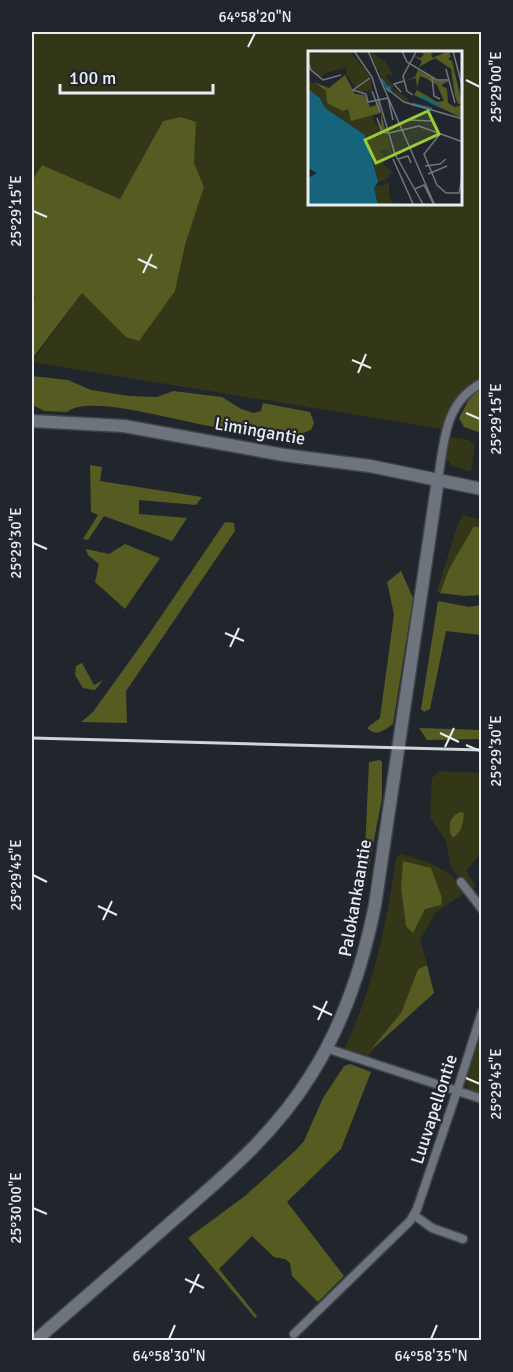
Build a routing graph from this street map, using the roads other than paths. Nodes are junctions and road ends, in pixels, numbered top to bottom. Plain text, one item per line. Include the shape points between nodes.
1 (482, 383) edge
2 (32, 421) edge
3 (438, 480) junction
4 (482, 489) edge
5 (461, 882) dead end
6 (482, 909) edge
7 (482, 1012) edge
8 (326, 1048) junction
9 (457, 1092) junction
10 (482, 1100) edge
11 (414, 1215) junction
12 (464, 1239) dead end
13 (294, 1334) dead end
14 (36, 1341) edge

1 - 3 street via 457,402 446,433
2 - 3 main road, Limingantie via 123,426
3 - 4 main road, Limingantie
3 - 8 main road, Palokankaantie via 375,905 360,969
5 - 6 street
7 - 9 street, Luuvapellontie
8 - 9 street
8 - 14 main road, Palokankaantie via 288,1108 245,1158
9 - 10 street
9 - 11 street, Luuvapellontie
11 - 12 street via 432,1228
11 - 13 street, Luuvapellontie

